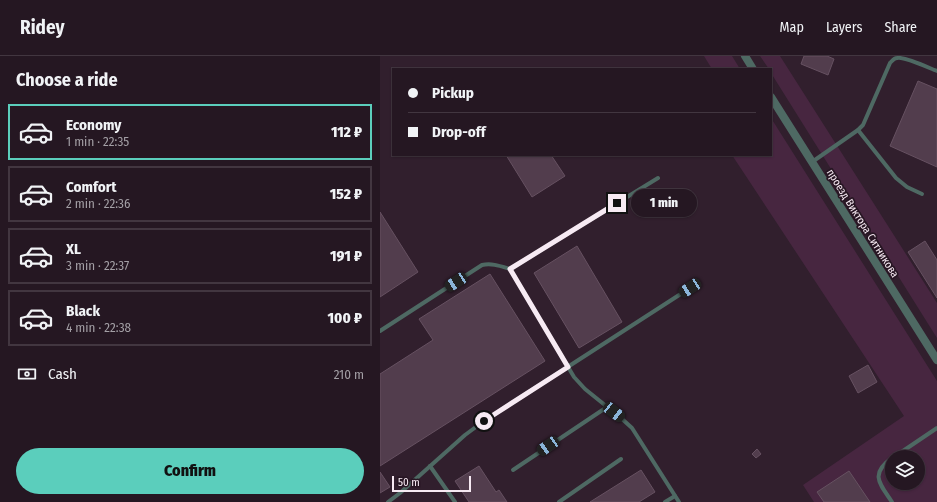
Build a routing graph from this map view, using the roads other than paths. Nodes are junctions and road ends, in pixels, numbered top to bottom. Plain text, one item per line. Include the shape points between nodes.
1 (745, 56) edge
2 (752, 68) edge
3 (937, 71) edge
4 (772, 99) edge
5 (858, 130) junction
6 (812, 162) junction
7 (658, 178) dead end
8 (922, 194) dead end
9 (510, 269) junction
10 (690, 288) dead end
11 (380, 331) edge
12 (937, 360) edge
13 (568, 367) junction
14 (607, 406) junction
15 (937, 428) edge
16 (905, 450) edge
17 (621, 459) dead end
18 (885, 463) edge
19 (430, 466) junction
20 (513, 470) dead end
21 (675, 496) junction
22 (388, 502) edge
23 (455, 502) edge
24 (559, 502) edge
25 (665, 502) edge
26 (679, 502) edge
27 (892, 502) edge

1 - 2 street
3 - 5 lane via 906,58 899,57 893,60 867,118
4 - 6 street, проезд Виктора Ситникова
5 - 6 lane
5 - 8 lane via 896,178 907,188
6 - 12 street, проезд Виктора Ситникова
7 - 9 lane
9 - 11 lane via 492,264 482,265
9 - 13 lane
10 - 13 lane
13 - 14 lane via 585,390
13 - 19 lane via 484,421
14 - 20 lane
14 - 21 lane via 632,428
15 - 16 lane
17 - 24 lane
18 - 27 lane via 879,470 878,478
19 - 22 lane
19 - 23 lane
21 - 25 lane
21 - 26 lane

